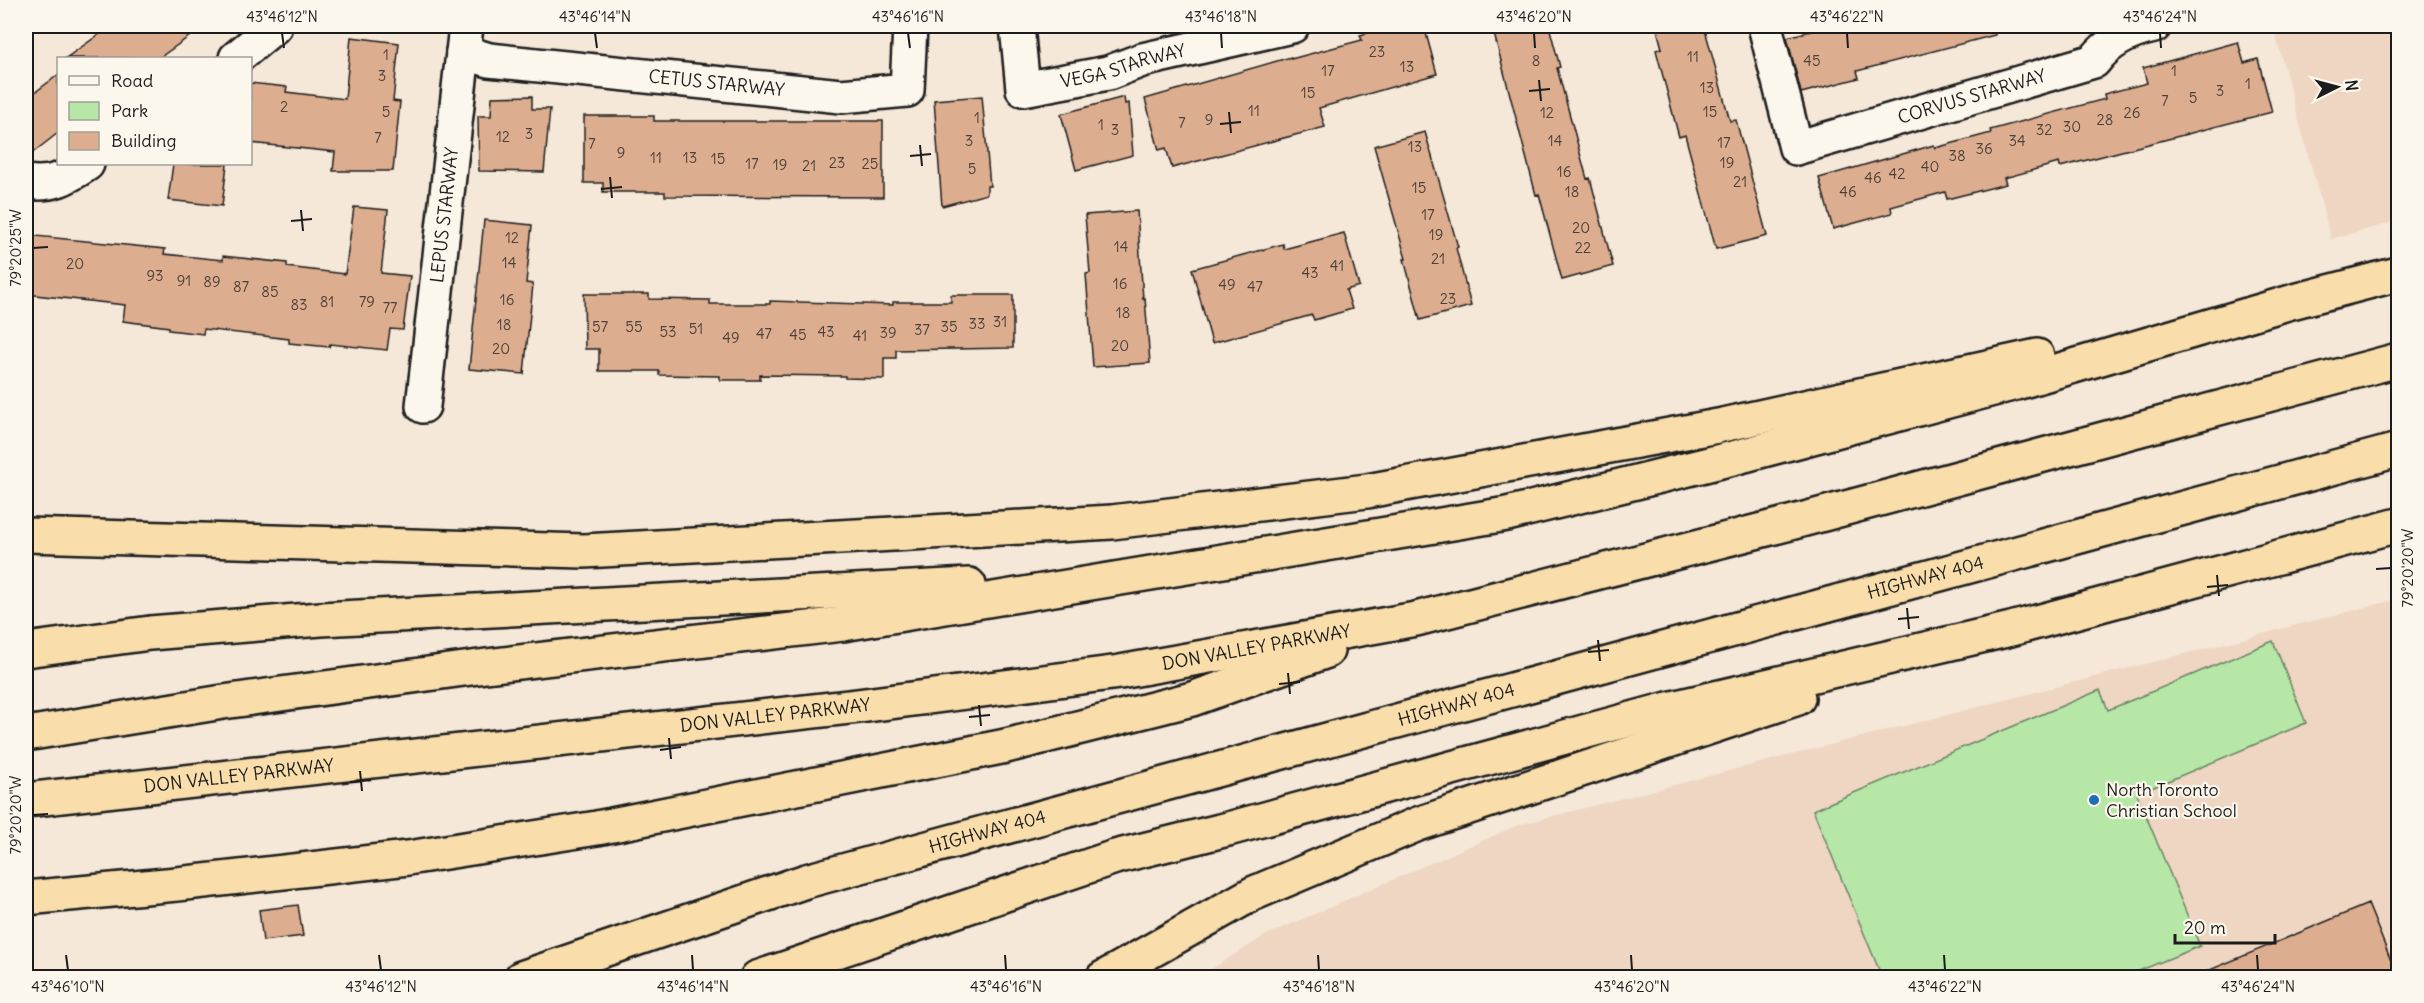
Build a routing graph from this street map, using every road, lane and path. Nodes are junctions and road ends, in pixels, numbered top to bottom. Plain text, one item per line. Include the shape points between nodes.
1 (275, 26) edge
2 (910, 26) edge
3 (1017, 26) edge
4 (1292, 26) edge
5 (1765, 26) edge
6 (2139, 28) edge
7 (464, 39) edge
8 (237, 57) edge
9 (86, 165) edge
10 (26, 182) edge
11 (2398, 274) edge
12 (2291, 302) junction
13 (2398, 360) edge
14 (423, 406) dead end
15 (2398, 450) edge
16 (2398, 525) edge
17 (36, 534) edge
18 (1130, 577) junction
19 (1416, 619) junction
20 (2011, 629) junction
21 (26, 650) edge
22 (26, 734) edge
23 (26, 800) edge
24 (26, 898) edge
25 (520, 978) edge
26 (757, 978) edge
27 (1103, 978) edge

1 - 8 street
2 - 7 street, CETUS STARWAY via 907,90 841,96 489,60
3 - 4 street, VEGA STARWAY via 1023,89 1108,73 1142,60
5 - 6 street, CORVUS STARWAY via 1797,148 2094,61 2113,42
7 - 14 street, LEPUS STARWAY
9 - 10 street via 65,179 40,184
11 - 12 highway
12 - 17 highway via 1718,426 1367,491 1112,522 584,551
12 - 18 highway via 2016,383 1507,514
13 - 19 highway
15 - 25 highway, HIGHWAY 404 via 806,882
16 - 20 highway
18 - 21 highway via 321,619 150,633
18 - 22 highway via 843,624 486,666
19 - 23 highway, DON VALLEY PARKWAY via 1098,675
19 - 24 highway via 1192,699 1006,746 609,826 408,858
20 - 26 highway via 1668,709 1114,857
20 - 27 highway via 1418,824 1252,894

